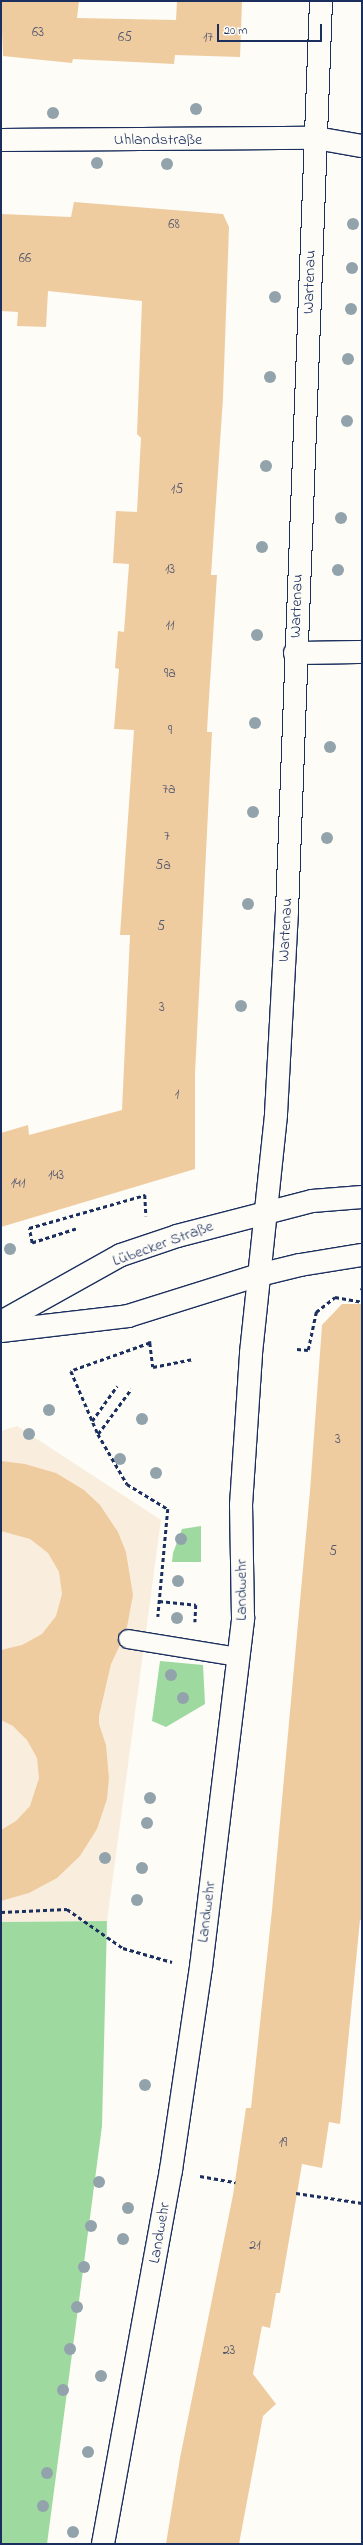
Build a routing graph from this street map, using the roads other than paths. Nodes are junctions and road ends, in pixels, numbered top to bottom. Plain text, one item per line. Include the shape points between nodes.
1 (321, 1) edge
2 (316, 138) junction
3 (1, 140) edge
4 (362, 146) edge
5 (362, 652) edge
6 (295, 653) junction
7 (362, 1197) edge
8 (266, 1211) junction
9 (362, 1255) edge
10 (259, 1275) junction
11 (1, 1322) edge
12 (1, 1331) edge
13 (128, 1639) dead end
14 (238, 1657) junction
15 (103, 2544) edge

1 - 2 main road, Wartenau
2 - 3 main road, Uhlandstraße
2 - 4 main road, Uhlandstraße
2 - 6 main road, Wartenau
5 - 6 main road
6 - 8 main road, Wartenau via 276,1114
7 - 8 main road, Lübecker Straße via 312,1201
8 - 10 main road, Wartenau
8 - 11 main road, Lübecker Straße via 121,1255
9 - 10 main road via 300,1265
10 - 12 main road via 128,1316
10 - 14 main road, Landwehr via 241,1505 243,1618
13 - 14 lane
14 - 15 main road, Landwehr via 201,1967 171,2170

